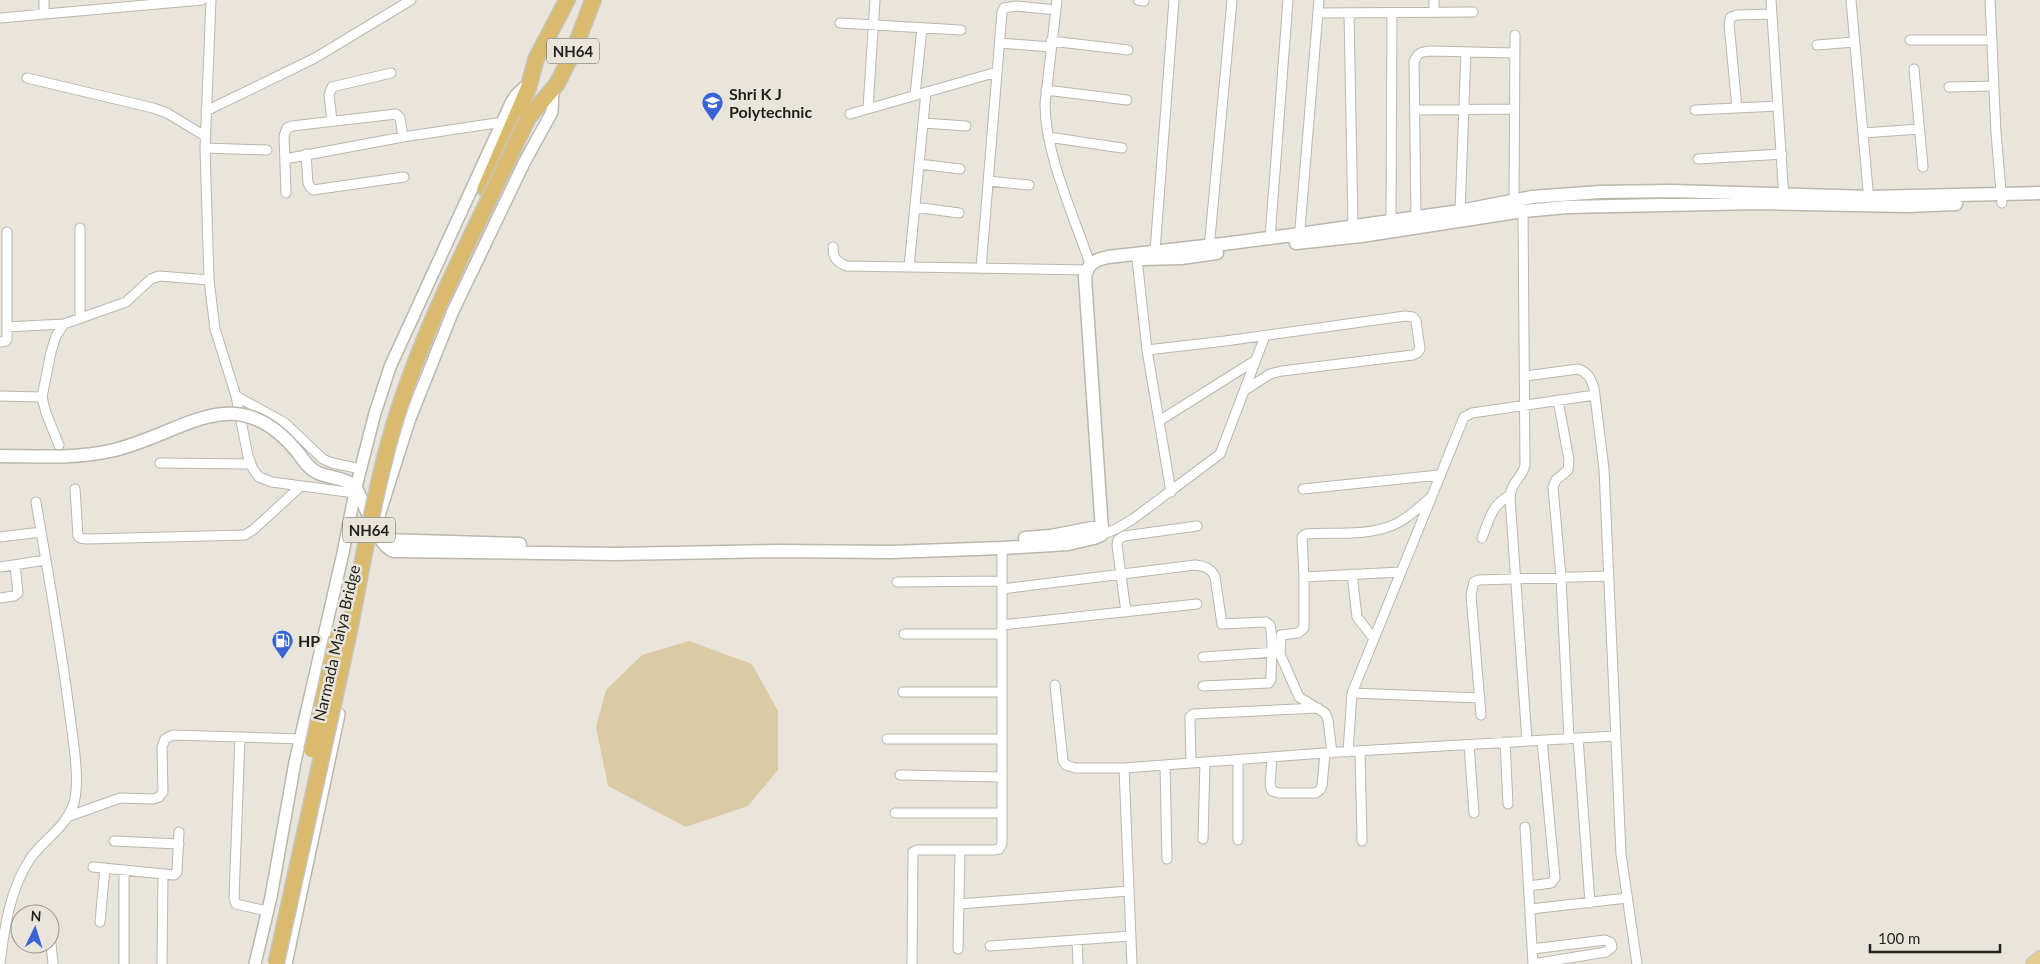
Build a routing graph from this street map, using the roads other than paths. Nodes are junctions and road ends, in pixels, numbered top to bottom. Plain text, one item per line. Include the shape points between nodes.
1 (44, 0) edge
2 (82, 0) edge
3 (202, 0) edge
4 (211, 0) edge
5 (412, 0) edge
6 (567, 0) edge
7 (593, 0) edge
8 (874, 0) edge
9 (1057, 0) edge
10 (1174, 0) edge
11 (1232, 0) edge
12 (1288, 0) edge
13 (1319, 0) edge
14 (1434, 0) edge
15 (1771, 0) edge
16 (1850, 0) edge
17 (1990, 0) edge
18 (82, 10) junction
19 (1056, 10) junction
20 (1434, 12) junction
21 (1473, 12) dead end
22 (1318, 13) junction
23 (1350, 13) junction
24 (1392, 13) junction
25 (44, 14) junction
26 (1772, 14) junction
27 (0, 18) edge
28 (840, 23) dead end
29 (873, 24) junction
30 (922, 28) junction
31 (961, 30) dead end
32 (1515, 35) dead end
33 (1910, 40) dead end
34 (1992, 40) junction
35 (1854, 42) junction
36 (1000, 43) junction
37 (1051, 44) junction
38 (1816, 45) dead end
39 (1128, 50) dead end
40 (1466, 52) junction
41 (1514, 53) junction
42 (1914, 69) dead end
43 (997, 72) junction
44 (391, 73) dead end
45 (27, 78) dead end
46 (529, 83) junction
47 (1994, 86) junction
48 (1949, 87) dead end
49 (553, 88) junction
50 (1046, 90) junction
51 (926, 92) junction
52 (915, 95) junction
53 (1127, 100) dead end
54 (1778, 106) junction
55 (868, 108) junction
56 (1737, 108) junction
57 (1514, 109) junction
58 (1415, 110) junction
59 (1464, 110) junction
60 (1695, 110) dead end
61 (206, 111) junction
62 (850, 114) dead end
63 (524, 115) junction
64 (332, 121) junction
65 (503, 122) junction
66 (923, 123) junction
67 (966, 126) dead end
68 (1919, 129) junction
69 (1863, 133) junction
70 (206, 136) junction
71 (403, 137) junction
72 (1048, 137) junction
73 (205, 148) junction
74 (1122, 148) dead end
75 (267, 150) dead end
76 (306, 154) junction
77 (1782, 154) junction
78 (285, 158) junction
79 (1698, 159) dead end
80 (919, 164) junction
81 (1923, 167) dead end
82 (960, 169) dead end
83 (404, 177) dead end
84 (988, 181) junction
85 (1029, 185) dead end
86 (286, 192) dead end
87 (2040, 193) edge
88 (2001, 198) junction
89 (1784, 200) junction
90 (1869, 201) junction
91 (2040, 202) edge
92 (915, 207) junction
93 (1517, 208) junction
94 (1460, 211) junction
95 (959, 213) dead end
96 (1416, 217) junction
97 (1391, 221) junction
98 (1353, 226) junction
99 (80, 228) dead end
100 (7, 232) dead end
101 (1270, 238) junction
102 (1300, 238) junction
103 (833, 247) dead end
104 (1209, 250) junction
105 (1155, 251) junction
106 (1108, 257) junction
107 (1136, 259) junction
108 (910, 267) junction
109 (1088, 267) junction
110 (981, 269) junction
111 (209, 280) junction
112 (80, 318) junction
113 (64, 324) junction
114 (7, 327) junction
115 (1265, 336) junction
116 (0, 342) edge
117 (1147, 350) junction
118 (1256, 359) junction
119 (1526, 376) junction
120 (1245, 390) junction
121 (1595, 395) junction
122 (0, 396) edge
123 (236, 396) junction
124 (42, 397) junction
125 (1558, 400) junction
126 (1525, 405) junction
127 (1159, 421) junction
128 (59, 445) dead end
129 (0, 456) edge
130 (160, 463) dead end
131 (251, 464) junction
132 (361, 470) junction
133 (1440, 475) junction
134 (301, 486) junction
135 (75, 489) dead end
136 (1304, 489) dead end
137 (355, 490) junction
138 (1171, 492) junction
139 (1510, 494) junction
140 (1430, 498) junction
141 (36, 502) dead end
142 (1197, 526) dead end
143 (375, 528) junction
144 (1101, 530) junction
145 (41, 532) junction
146 (0, 538) edge
147 (1482, 538) dead end
148 (383, 540) junction
149 (1002, 548) junction
150 (46, 560) junction
151 (15, 565) junction
152 (0, 567) edge
153 (1401, 572) junction
154 (1121, 574) junction
155 (1352, 574) junction
156 (1608, 576) junction
157 (1304, 577) junction
158 (1517, 578) junction
159 (1561, 578) junction
160 (897, 582) dead end
161 (1002, 585) junction
162 (0, 598) edge
163 (1197, 604) dead end
164 (1126, 612) junction
165 (1002, 630) junction
166 (904, 634) dead end
167 (1374, 639) junction
168 (1276, 653) junction
169 (1203, 657) dead end
170 (1055, 685) dead end
171 (1203, 686) dead end
172 (903, 692) dead end
173 (1002, 692) junction
174 (1352, 693) junction
175 (1480, 698) junction
176 (1318, 708) junction
177 (1481, 715) dead end
178 (1615, 736) junction
179 (240, 737) junction
180 (1574, 738) junction
181 (301, 739) junction
182 (887, 739) dead end
183 (1002, 739) junction
184 (1542, 740) junction
185 (1527, 741) junction
186 (1505, 742) junction
187 (1469, 744) junction
188 (1360, 751) junction
189 (1348, 752) junction
190 (1328, 753) junction
191 (1272, 757) junction
192 (1238, 760) junction
193 (1205, 762) junction
194 (1191, 763) junction
195 (1165, 765) junction
196 (1124, 768) junction
197 (900, 775) dead end
198 (1002, 778) junction
199 (1508, 804) dead end
200 (896, 813) dead end
201 (1002, 813) junction
202 (1474, 813) dead end
203 (67, 817) junction
204 (1525, 827) dead end
205 (180, 832) dead end
206 (1203, 839) dead end
207 (1238, 840) dead end
208 (114, 841) dead end
209 (1362, 841) dead end
210 (179, 844) junction
211 (960, 850) junction
212 (1167, 859) dead end
213 (94, 868) dead end
214 (105, 868) junction
215 (124, 870) junction
216 (163, 874) junction
217 (1529, 886) junction
218 (1129, 891) junction
219 (1627, 898) junction
220 (1590, 903) junction
221 (959, 904) junction
222 (1531, 909) junction
223 (268, 910) junction
224 (8, 916) joint
225 (100, 922) dead end
226 (1131, 936) junction
227 (1076, 940) junction
228 (990, 946) dead end
229 (958, 949) dead end
230 (1532, 949) junction
231 (2040, 958) edge
232 (0, 964) edge
233 (124, 964) edge
234 (162, 964) edge
235 (255, 964) edge
236 (265, 964) edge
237 (276, 964) edge
238 (286, 964) edge
239 (912, 964) edge
240 (1078, 964) edge
241 (1132, 964) edge
242 (1533, 964) edge
243 (1637, 964) edge
244 (2033, 964) edge

1 - 25 street
2 - 18 street
3 - 18 street
4 - 61 street
5 - 61 street via 316,58
6 - 46 highway, NH64 via 536,59
7 - 49 highway, NH64 via 574,50
8 - 29 street
9 - 19 street
10 - 105 street
11 - 104 street
12 - 101 street
13 - 22 street
14 - 20 street
15 - 26 street
16 - 35 street
17 - 34 street
18 - 25 street
19 - 36 street via 1004,8
19 - 37 street
20 - 21 street
20 - 24 street
22 - 23 street
22 - 102 street
23 - 24 street
23 - 98 street
24 - 97 street
25 - 27 street
26 - 54 street
26 - 56 street via 1731,17
28 - 29 street
29 - 30 street
29 - 55 street
30 - 31 street
30 - 52 street
32 - 41 street
33 - 34 street
34 - 47 street
35 - 38 street
35 - 69 street
36 - 37 street
36 - 43 street
37 - 39 street
37 - 50 street
40 - 41 street
40 - 58 street via 1430,51 1416,55
40 - 59 street
41 - 57 street
42 - 68 street
43 - 51 street
43 - 84 street
44 - 64 street via 332,87 329,95
45 - 70 street via 153,108
46 - 63 highway, NH64
46 - 65 street, NH64 via 516,95
47 - 48 street
47 - 88 street
49 - 63 highway, NH64
49 - 143 street via 552,112 453,311 409,421
50 - 53 street
50 - 72 street
51 - 52 street
51 - 66 street
52 - 55 street
54 - 56 street
54 - 77 street
55 - 62 street
56 - 60 street
57 - 59 street
57 - 93 street
58 - 59 street
58 - 96 street
59 - 94 street
61 - 70 street
63 - 236 highway, Narmada Maiya Bridge / NH64, bridge via 434,299 390,409
63 - 237 highway, NH64, bridge via 439,308 393,429 375,499
64 - 71 street via 396,114 400,118
64 - 78 street via 287,128
65 - 71 street
65 - 132 street, NH64 via 390,367 374,413
66 - 67 street
66 - 80 street
68 - 69 street
68 - 81 street
69 - 90 street
70 - 73 street
71 - 76 street
72 - 74 street
72 - 109 street
73 - 75 street
73 - 111 street
76 - 78 street
76 - 83 street via 308,183 313,190
77 - 79 street
77 - 89 street
78 - 86 street
80 - 82 street
80 - 92 street
84 - 85 street
84 - 110 street
87 - 88 main road
88 - 90 main road
88 - 91 main road
89 - 90 main road
89 - 93 main road via 1671,191 1600,192 1532,197
92 - 95 street
92 - 108 street
93 - 94 main road
93 - 102 main road via 1361,236
93 - 119 street
94 - 96 main road
96 - 97 main road
97 - 98 main road
98 - 102 main road
99 - 112 street
100 - 114 street
101 - 102 main road
101 - 104 main road
102 - 104 main road
103 - 108 street via 833,256 846,266
104 - 105 main road
104 - 107 main road via 1181,258
105 - 106 main road
106 - 107 main road
106 - 109 main road
107 - 117 street
108 - 110 street
109 - 110 street
109 - 144 main road via 1085,277
111 - 112 street via 159,276 151,279 126,302
111 - 123 street via 215,329
112 - 113 street
113 - 114 street
113 - 124 street via 51,352
114 - 116 street via 7,339
115 - 117 street
115 - 118 street
115 - 120 street via 1410,316 1416,321 1420,349 1413,355 1282,371 1270,374
117 - 127 street
118 - 120 street
118 - 127 street
119 - 121 street via 1578,369 1590,377
119 - 126 street
120 - 138 street via 1220,454
121 - 125 street
121 - 156 street via 1604,469
122 - 124 street
123 - 131 street
123 - 132 street via 285,423 322,459
124 - 128 street
125 - 126 street
125 - 159 street via 1568,460 1568,470 1552,487
126 - 133 street via 1464,417
126 - 139 street via 1525,465 1523,474 1510,488
127 - 138 street
129 - 137 main road, bridge via 82,455 109,451 143,442 201,416 221,412 256,419 276,430 316,472 347,482
130 - 131 street
131 - 134 street via 259,477
132 - 137 street, NH64
133 - 136 street
133 - 140 street
134 - 135 street via 254,530 244,535 96,539 78,536
134 - 137 street
137 - 143 main road
137 - 181 street, NH64
138 - 144 street via 1116,529
139 - 147 street via 1494,508
139 - 158 street
140 - 153 street
140 - 157 street via 1406,518 1382,529 1306,534 1301,543
141 - 145 street
142 - 154 street via 1124,536 1117,545
143 - 148 main road
143 - 238 street
144 - 148 main road via 1002,541 891,544 616,547
144 - 149 main road via 1094,538 1068,544
145 - 146 street
145 - 150 street
148 - 149 main road via 388,549 394,551 607,554
149 - 161 street
150 - 151 street
150 - 203 street via 74,746 76,790
151 - 152 street
151 - 162 street via 18,593
153 - 155 street
153 - 167 street
154 - 161 street
154 - 164 street
154 - 168 street via 1195,565 1213,571 1222,624 1270,624
155 - 157 street
155 - 167 street via 1357,617
156 - 159 street
156 - 178 street
157 - 168 street via 1304,628 1298,633 1281,635
158 - 159 street
158 - 175 street via 1479,580 1472,588
158 - 185 street
159 - 180 street
160 - 161 street
161 - 165 street
163 - 164 street
164 - 165 street
165 - 166 street
165 - 173 street
167 - 174 street
168 - 169 street
168 - 171 street via 1269,684
168 - 176 street via 1299,697
170 - 196 street via 1066,765 1075,768
172 - 173 street
173 - 183 street
174 - 175 street
174 - 189 street
175 - 177 street
176 - 190 street via 1328,720
176 - 194 street via 1193,714 1190,717
178 - 180 street
178 - 219 street via 1621,854
179 - 181 street
179 - 203 street via 173,735 162,747 163,792 159,797 153,800 120,798
179 - 223 street via 234,899 242,906
180 - 184 street
180 - 220 street
181 - 223 street, NH64
182 - 183 street
183 - 198 street
184 - 185 street
184 - 217 street via 1555,878 1551,883
185 - 186 street
186 - 187 street
186 - 199 street
187 - 188 street
187 - 202 street
188 - 189 street
188 - 209 street
189 - 190 street
190 - 191 street
190 - 191 street via 1322,786 1316,793 1272,791
191 - 192 street
192 - 193 street
192 - 207 street
193 - 194 street
193 - 206 street
194 - 195 street
195 - 196 street
195 - 212 street
196 - 218 street
197 - 198 street
198 - 201 street
200 - 201 street
201 - 211 street via 1002,844 999,849
203 - 224 street via 59,830 31,858 14,894
204 - 217 street
205 - 210 street
208 - 210 street
210 - 216 street via 177,872 174,875
211 - 221 street
211 - 239 street via 913,852
213 - 214 street
214 - 215 street
214 - 225 street
215 - 216 street
215 - 233 street
216 - 234 street
217 - 222 street
218 - 221 street
218 - 226 street
219 - 220 street
219 - 243 street
220 - 222 street
221 - 229 street
222 - 230 street
223 - 235 street, NH64
224 - 232 street
226 - 227 street
226 - 241 street
227 - 228 street
227 - 240 street
230 - 242 street
230 - 242 street via 1605,940 1612,947 1606,952
231 - 244 main road

